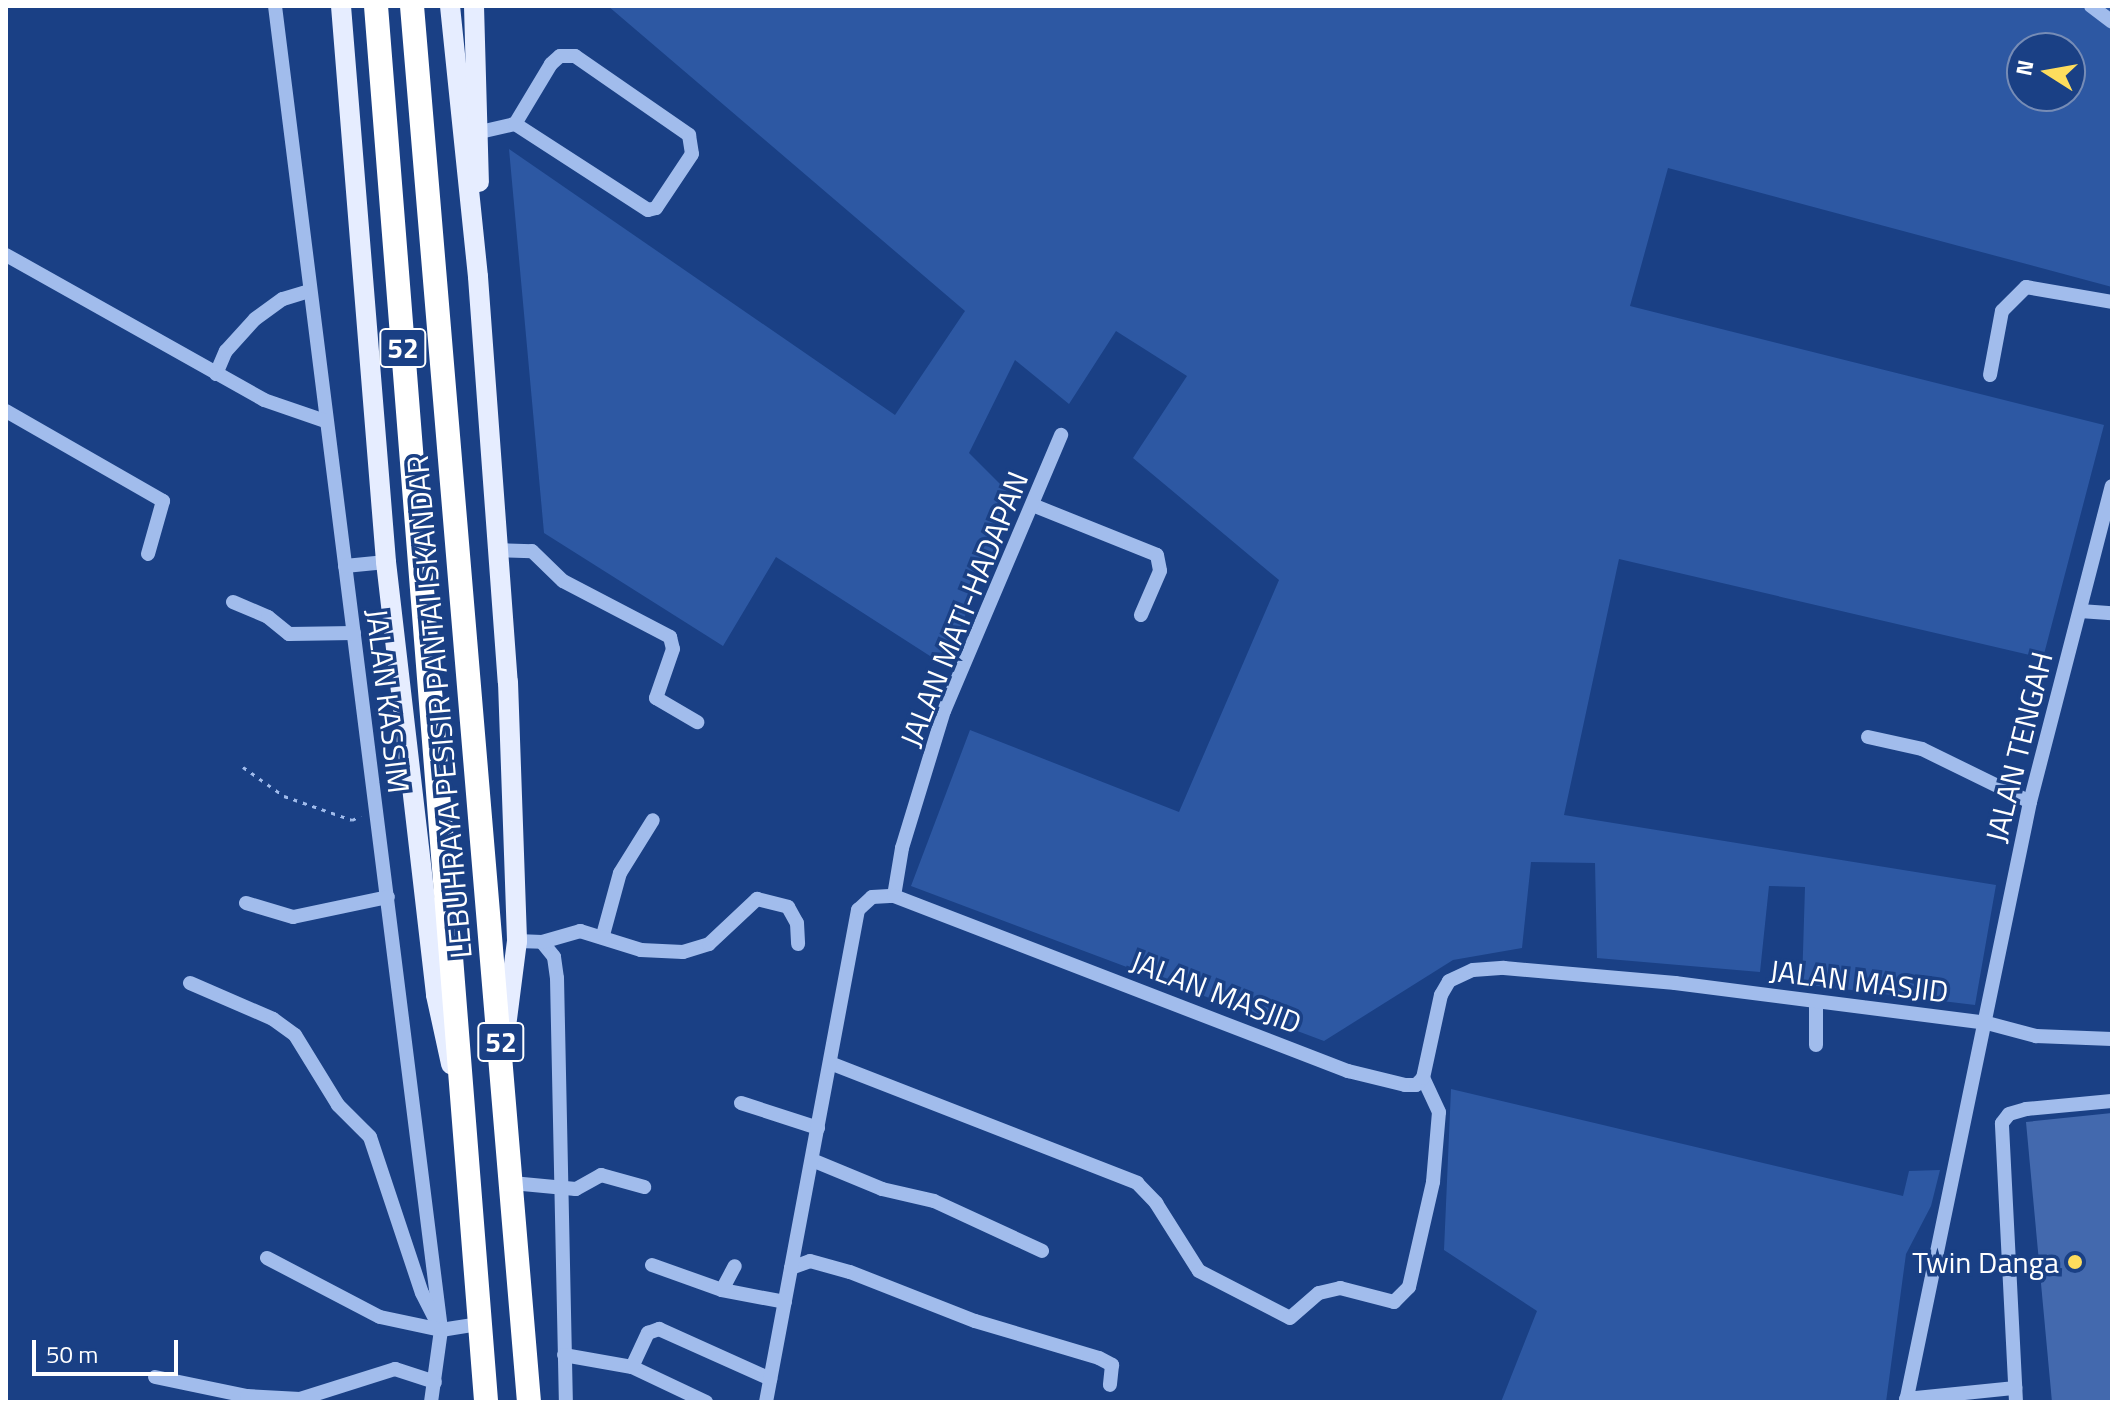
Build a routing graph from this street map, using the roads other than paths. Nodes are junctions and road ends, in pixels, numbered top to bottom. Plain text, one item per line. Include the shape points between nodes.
1 (275, 6) edge
2 (341, 6) edge
3 (376, 6) edge
4 (412, 6) edge
5 (450, 6) edge
6 (474, 6) edge
7 (2091, 6) edge
8 (2112, 22) edge
9 (515, 124) junction
10 (480, 132) junction
11 (6, 255) edge
12 (478, 277) junction
13 (309, 291) junction
14 (2112, 302) edge
15 (216, 374) junction
16 (1990, 375) dead end
17 (6, 411) edge
18 (325, 421) junction
19 (1061, 435) dead end
20 (2112, 486) edge
21 (1035, 506) junction
22 (496, 550) junction
23 (148, 554) dead end
24 (386, 562) junction
25 (345, 566) junction
26 (233, 602) dead end
27 (2080, 611) junction
28 (2112, 613) edge
29 (1141, 615) dead end
30 (354, 633) junction
31 (697, 722) dead end
32 (1868, 737) dead end
33 (2030, 802) junction
34 (653, 820) dead end
35 (894, 896) junction
36 (388, 897) junction
37 (246, 903) dead end
38 (603, 935) junction
39 (517, 941) junction
40 (542, 942) junction
41 (798, 944) dead end
42 (190, 983) dead end
43 (1816, 1002) junction
44 (1987, 1023) junction
45 (2112, 1039) edge
46 (1816, 1045) dead end
47 (502, 1055) junction
48 (830, 1063) junction
49 (1423, 1078) junction
50 (2112, 1101) edge
51 (741, 1103) dead end
52 (466, 1127) junction
53 (818, 1128) junction
54 (812, 1160) junction
55 (512, 1183) junction
56 (563, 1184) junction
57 (644, 1187) dead end
58 (1042, 1251) dead end
59 (267, 1258) dead end
60 (652, 1265) dead end
61 (735, 1266) dead end
62 (791, 1268) junction
63 (722, 1290) junction
64 (785, 1302) junction
65 (480, 1324) junction
66 (441, 1330) junction
67 (564, 1355) junction
68 (632, 1367) junction
69 (155, 1377) dead end
70 (770, 1379) junction
71 (435, 1382) junction
72 (1110, 1385) dead end
73 (2016, 1395) edge
74 (1906, 1401) edge
75 (431, 1402) edge
76 (486, 1402) edge
77 (529, 1402) edge
78 (566, 1402) edge
79 (706, 1402) edge
80 (766, 1402) edge

1 - 13 street, JALAN KASSIM
2 - 24 main road
3 - 52 highway, LEBUHRAYA PESISIR PANTAI ISKANDAR / 52
4 - 47 highway, LEBUHRAYA PESISIR PANTAI ISKANDAR / 52
5 - 12 main road
6 - 10 main road
7 - 8 street
9 - 9 street via 551,64 560,56 575,56 689,135 692,154 656,208 648,210
9 - 10 street
10 - 12 main road
11 - 15 street
12 - 22 main road
13 - 15 street via 283,299 255,319 226,351
13 - 18 street, JALAN KASSIM
14 - 16 street via 2026,287 2002,311
15 - 18 street via 264,400
17 - 23 street via 163,501
18 - 25 street, JALAN KASSIM
19 - 21 street, JALAN MATI-HADAPAN
20 - 27 street, JALAN TENGAH
21 - 29 street via 1157,555 1160,571
21 - 35 street, JALAN MATI-HADAPAN via 944,711 902,848
22 - 31 street via 532,551 563,581 670,637 673,649 656,698
22 - 39 main road via 508,682
24 - 25 street
24 - 52 main road via 436,995
25 - 30 street, JALAN KASSIM
26 - 30 street via 268,617 289,634
27 - 28 street
27 - 33 street, JALAN TENGAH
30 - 36 street, JALAN KASSIM
32 - 33 street via 1922,749
33 - 44 street, JALAN TENGAH
34 - 38 street via 620,873
35 - 48 street via 872,897 858,910
35 - 49 street, JALAN MASJID via 1348,1071 1405,1085
36 - 37 street via 293,917
36 - 66 street, JALAN KASSIM
38 - 40 street via 580,931
38 - 41 street via 641,950 683,952 709,944 757,899 788,907 797,923
39 - 40 street
39 - 47 main road
40 - 56 street via 554,957 557,978
42 - 66 street via 273,1019 295,1035 338,1105 370,1137 422,1293
43 - 44 street, JALAN MASJID
43 - 46 street
43 - 49 street, JALAN MASJID via 1533,968 1473,970 1449,981 1441,995
44 - 45 street, JALAN MASJID via 2036,1036
44 - 74 street, JALAN TENGAH
47 - 55 highway, LEBUHRAYA PESISIR PANTAI ISKANDAR / 52
48 - 49 street via 1137,1183 1156,1203 1199,1271 1290,1318 1319,1293 1340,1288 1394,1302 1409,1287 1424,1232 1438,1133 1439,1112
48 - 53 street
50 - 73 street via 2026,1109 2009,1114 2002,1123
51 - 53 street
52 - 65 highway, LEBUHRAYA PESISIR PANTAI ISKANDAR / 52
53 - 54 street
54 - 58 street via 882,1189 934,1201
54 - 62 street
55 - 56 street
55 - 77 highway, LEBUHRAYA PESISIR PANTAI ISKANDAR / 52
56 - 57 street via 580,1188 601,1175
56 - 67 street
59 - 66 street via 380,1317
60 - 63 street
61 - 63 street
62 - 64 street
62 - 72 street via 810,1261 850,1272 975,1321 1099,1358 1112,1365
63 - 64 street
64 - 70 street
65 - 66 street
65 - 76 highway, LEBUHRAYA PESISIR PANTAI ISKANDAR / 52
66 - 71 street, JALAN KASSIM
67 - 68 street
67 - 78 street
68 - 70 street via 648,1333 659,1329
68 - 79 street
69 - 71 street via 247,1396 300,1399 395,1369
70 - 80 street
71 - 75 street, JALAN KASSIM
73 - 74 street

